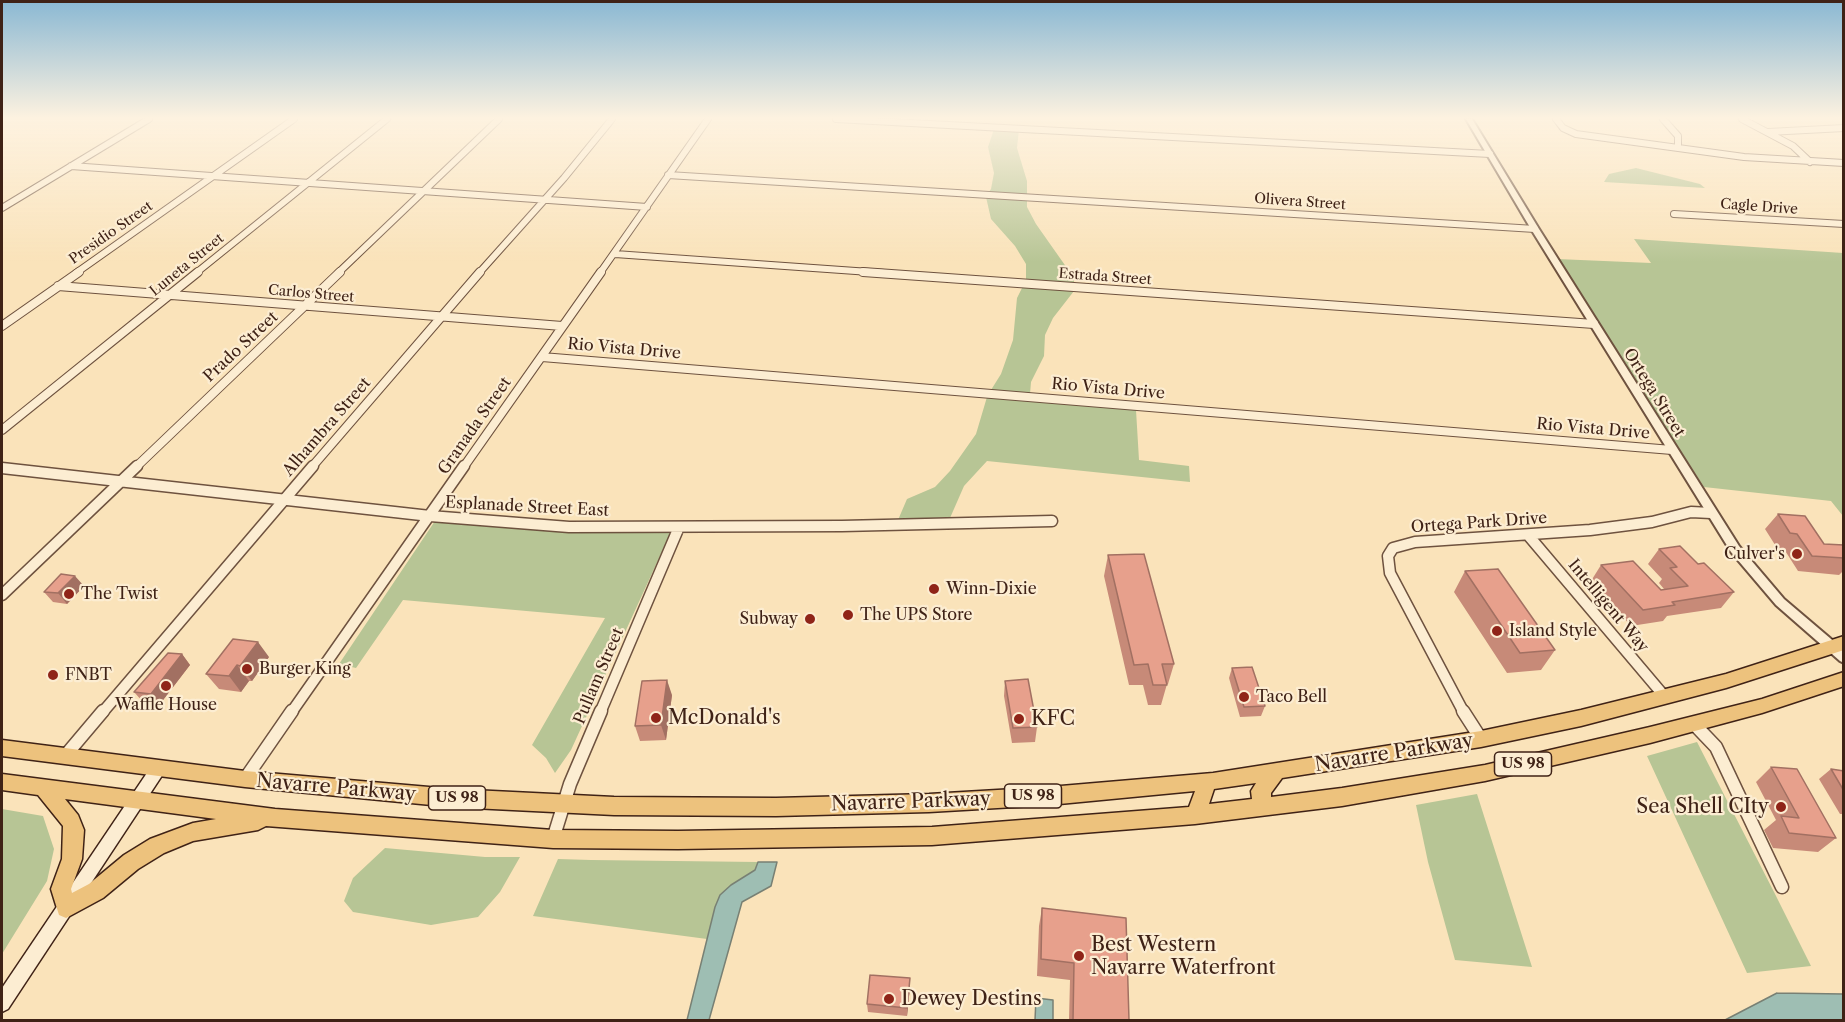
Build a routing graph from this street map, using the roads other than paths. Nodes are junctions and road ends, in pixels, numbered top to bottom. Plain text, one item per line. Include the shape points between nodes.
1 (70, 167) edge
2 (82, 167) edge
3 (226, 167) edge
4 (328, 167) edge
5 (448, 167) edge
6 (572, 167) edge
7 (674, 167) edge
8 (1498, 167) edge
9 (214, 175) junction
10 (668, 175) junction
11 (309, 182) junction
12 (423, 191) junction
13 (544, 200) junction
14 (646, 207) junction
15 (2, 208) edge
16 (1674, 214) dead end
17 (1844, 224) edge
18 (1535, 229) junction
19 (615, 254) junction
20 (58, 286) junction
21 (169, 295) junction
22 (305, 305) junction
23 (441, 316) junction
24 (1594, 324) junction
25 (2, 326) edge
26 (562, 326) junction
27 (542, 357) junction
28 (2, 430) edge
29 (1672, 450) junction
30 (2, 468) edge
31 (118, 482) junction
32 (284, 500) junction
33 (1711, 513) junction
34 (430, 516) junction
35 (1052, 521) dead end
36 (679, 527) junction
37 (1528, 535) junction
38 (2, 595) edge
39 (1839, 650) edge
40 (1844, 679) edge
41 (1665, 697) junction
42 (1694, 724) junction
43 (1481, 739) junction
44 (2, 748) edge
45 (65, 756) junction
46 (159, 769) junction
47 (1277, 771) junction
48 (245, 779) junction
49 (2, 782) edge
50 (1205, 782) junction
51 (44, 788) junction
52 (139, 800) junction
53 (563, 804) junction
54 (1263, 808) junction
55 (1196, 815) junction
56 (274, 818) junction
57 (553, 838) junction
58 (1782, 886) dead end
59 (66, 908) junction
60 (2, 1003) edge

1 - 15 street
2 - 9 street
3 - 9 street, Presidio Street
4 - 11 street, Luneta Street
5 - 12 street, Prado Street
6 - 13 street, Alhambra Street
7 - 10 street, Granada Street
8 - 18 street, Ortega Street
9 - 11 street
9 - 20 street, Presidio Street
10 - 14 street, Granada Street
10 - 18 street, Olivera Street
11 - 12 street
11 - 21 street, Luneta Street
12 - 13 street
12 - 22 street, Prado Street
13 - 14 street
13 - 23 street, Alhambra Street
14 - 19 street, Granada Street
16 - 17 street, Cagle Drive
18 - 24 street, Ortega Street
19 - 24 street, Estrada Street
19 - 26 street, Granada Street
20 - 21 street, Carlos Street
20 - 25 street, Presidio Street
21 - 22 street, Carlos Street
21 - 28 street, Luneta Street
22 - 23 street, Carlos Street
22 - 31 street, Prado Street
23 - 26 street, Carlos Street
23 - 32 street, Alhambra Street
24 - 29 street, Ortega Street
26 - 27 street, Granada Street
27 - 29 street, Rio Vista Drive
27 - 34 street, Granada Street
29 - 33 street, Ortega Street
30 - 31 street, Esplanade Street East
31 - 32 street, Esplanade Street East
31 - 38 street, Prado Street
32 - 34 street, Esplanade Street East
32 - 45 street, Alhambra Street
33 - 37 street, Ortega Park Drive via 1691,512 1652,522
33 - 39 street, Ortega Street via 1759,580
34 - 36 street, Esplanade Street East via 569,527
34 - 48 street, Granada Street
35 - 36 street, Esplanade Street East
36 - 53 street, Pullam Street
37 - 41 street, Intelligent Way
37 - 43 street, Ortega Park Drive via 1415,542 1393,548 1389,556 1390,573 1456,702
39 - 41 highway, Navarre Parkway / US 98
40 - 42 highway, Navarre Parkway / US 98
41 - 43 highway, Navarre Parkway / US 98
42 - 54 highway, Navarre Parkway / US 98 via 1485,773
42 - 58 street via 1716,747
43 - 47 highway, Navarre Parkway / US 98
44 - 45 highway, Navarre Parkway / US 98
45 - 46 highway, Navarre Parkway / US 98
46 - 48 highway, Navarre Parkway / US 98
46 - 52 main road
47 - 50 highway, Navarre Parkway / US 98
47 - 54 highway via 1261,791
48 - 53 highway, Navarre Parkway / US 98
49 - 51 highway, Navarre Parkway / US 98
50 - 53 highway, Navarre Parkway / US 98 via 929,803 776,807
50 - 55 highway
51 - 52 highway, Navarre Parkway / US 98
51 - 59 highway via 74,830 72,859 61,889
52 - 56 highway, Navarre Parkway / US 98
52 - 59 main road
53 - 57 street, Pullam Street
54 - 55 highway, Navarre Parkway / US 98
55 - 57 highway, Navarre Parkway / US 98 via 932,836 813,840
56 - 57 highway, Navarre Parkway / US 98
56 - 59 highway via 177,838 144,853 96,891
59 - 60 main road

